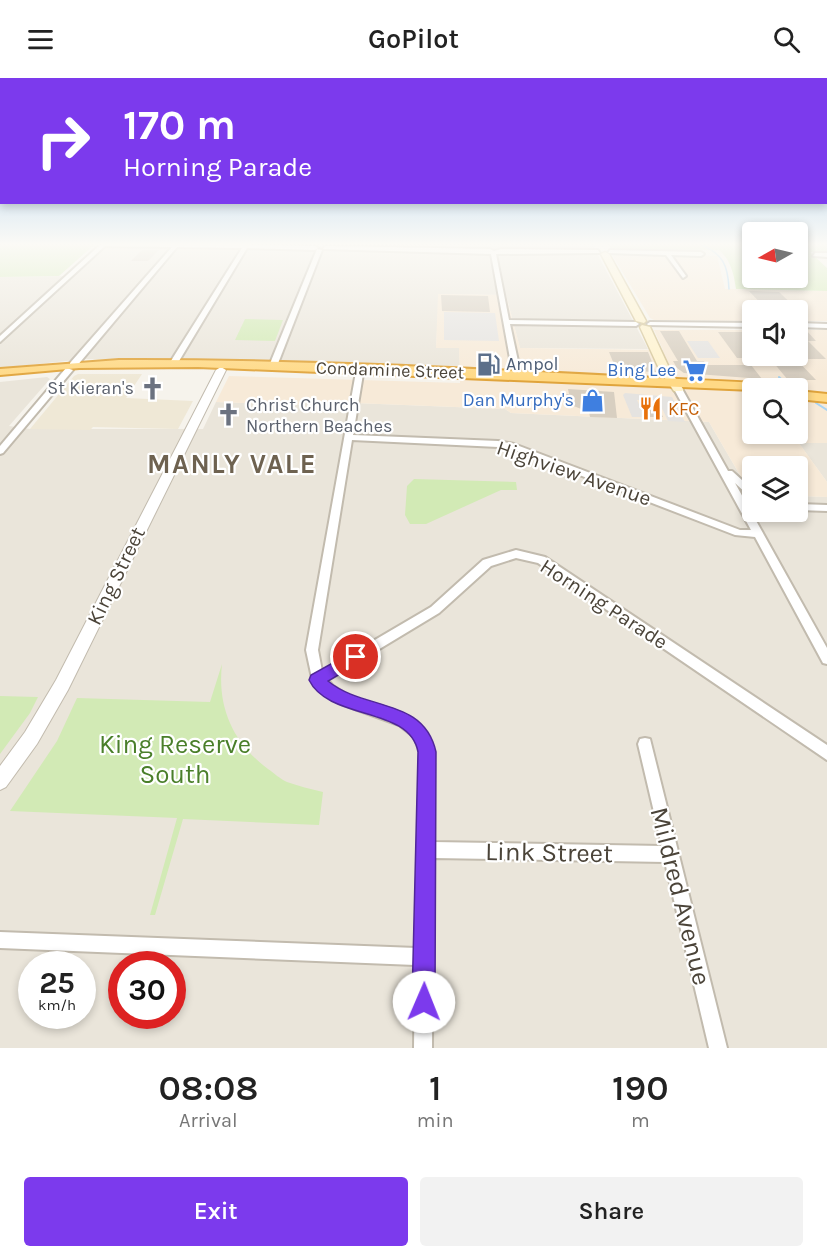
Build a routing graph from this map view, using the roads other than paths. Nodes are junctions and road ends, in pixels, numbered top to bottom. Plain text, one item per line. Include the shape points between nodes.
1 (55, 289) edge
2 (138, 289) edge
3 (219, 289) edge
4 (303, 289) edge
5 (500, 289) edge
6 (624, 289) edge
7 (507, 322) junction
8 (643, 324) junction
9 (742, 325) edge
10 (808, 326) edge
11 (827, 326) edge
12 (0, 340) edge
13 (173, 364) junction
14 (273, 366) junction
15 (71, 367) junction
16 (222, 367) junction
17 (0, 372) edge
18 (359, 374) junction
19 (517, 375) junction
20 (0, 377) edge
21 (677, 386) junction
22 (742, 387) edge
23 (827, 391) edge
24 (742, 392) edge
25 (808, 392) edge
26 (808, 394) edge
27 (827, 398) edge
28 (349, 437) junction
29 (0, 451) edge
30 (722, 467) junction
31 (742, 487) edge
32 (808, 507) edge
33 (827, 508) edge
34 (758, 534) junction
35 (827, 659) edge
36 (317, 680) junction
37 (645, 744) dead end
38 (827, 753) edge
39 (0, 781) edge
40 (427, 850) junction
41 (670, 854) junction
42 (0, 940) edge
43 (424, 957) junction
44 (423, 1048) edge
45 (718, 1048) edge

1 - 12 street
2 - 15 street
3 - 13 street
4 - 14 street
5 - 7 street
6 - 8 main road
7 - 8 street
7 - 19 street
8 - 9 street
8 - 21 main road via 666,373
10 - 11 street
13 - 15 highway, Condamine Street
13 - 16 highway, Condamine Street
14 - 16 highway, Condamine Street
14 - 19 highway, Condamine Street
15 - 16 highway, Condamine Street
15 - 17 highway, Condamine Street
15 - 20 highway, Condamine Street
15 - 29 street
16 - 18 highway, Condamine Street
16 - 39 street, King Street via 48,711
18 - 21 highway, Condamine Street
18 - 28 street
19 - 21 highway, Condamine Street
21 - 22 highway, Condamine Street
21 - 24 highway, Condamine Street
21 - 30 street
23 - 25 highway
26 - 27 highway
28 - 34 street, Highview Avenue via 514,447 739,533
28 - 36 street via 312,651
30 - 31 street
30 - 34 street
32 - 33 street
34 - 35 street
36 - 38 street, Horning Parade via 435,610 488,563 516,554 541,560
36 - 40 street via 337,696 406,721 425,739
37 - 41 street, Mildred Avenue
40 - 41 street, Link Street
40 - 43 street
41 - 45 street, Mildred Avenue
42 - 43 street
43 - 44 street

